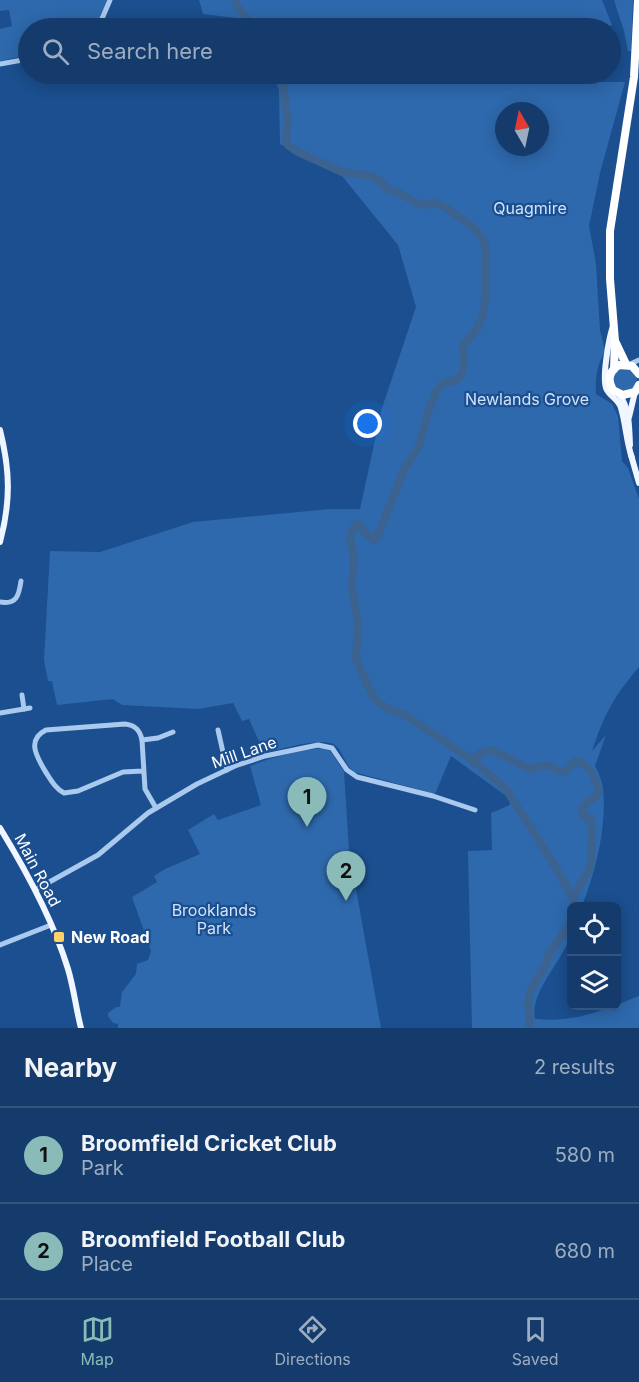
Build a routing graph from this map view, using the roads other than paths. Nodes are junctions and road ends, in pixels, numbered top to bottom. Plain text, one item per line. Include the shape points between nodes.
1 (110, 0) edge
2 (638, 0) edge
3 (102, 18) edge
4 (18, 61) edge
5 (0, 64) edge
6 (613, 324) junction
7 (615, 341) junction
8 (639, 360) edge
9 (627, 364) junction
10 (614, 369) junction
11 (639, 371) edge
12 (636, 392) edge
13 (619, 394) junction
14 (628, 417) junction
15 (0, 430) edge
16 (632, 458) junction
17 (639, 483) edge
18 (9, 492) junction
19 (0, 493) edge
20 (0, 542) edge
21 (21, 581) dead end
22 (0, 602) edge
23 (22, 695) dead end
24 (0, 712) edge
25 (218, 730) dead end
26 (173, 732) dead end
27 (142, 740) junction
28 (227, 770) junction
29 (143, 771) junction
30 (156, 808) junction
31 (475, 810) dead end
32 (1, 833) edge
33 (35, 890) junction
34 (51, 925) junction
35 (0, 945) edge
36 (80, 1025) edge
37 (72, 1028) edge

1 - 3 street
2 - 6 highway via 634,77 610,231
4 - 5 street
6 - 7 highway
6 - 16 main road via 604,385 622,409
7 - 9 highway
7 - 10 highway
8 - 9 street
9 - 10 highway
9 - 11 highway
10 - 13 highway via 610,384
12 - 13 highway
12 - 14 main road
13 - 14 main road
14 - 16 main road
15 - 18 main road
16 - 17 main road
18 - 19 street
18 - 20 main road
21 - 22 street via 17,599
23 - 24 street via 27,708
25 - 28 street
26 - 27 street
27 - 29 street
27 - 29 street via 135,727 125,723 46,730 35,739 34,748 55,787 64,793 123,772
28 - 30 street, Mill Lane
28 - 31 street, Mill Lane via 280,752 323,745 332,748 347,770 357,777
29 - 30 street via 145,789
30 - 33 street, Mill Lane via 98,855
32 - 33 main road, Main Road
33 - 34 main road, Main Road
34 - 35 street
34 - 36 main road, Main Road via 69,971
36 - 37 street

